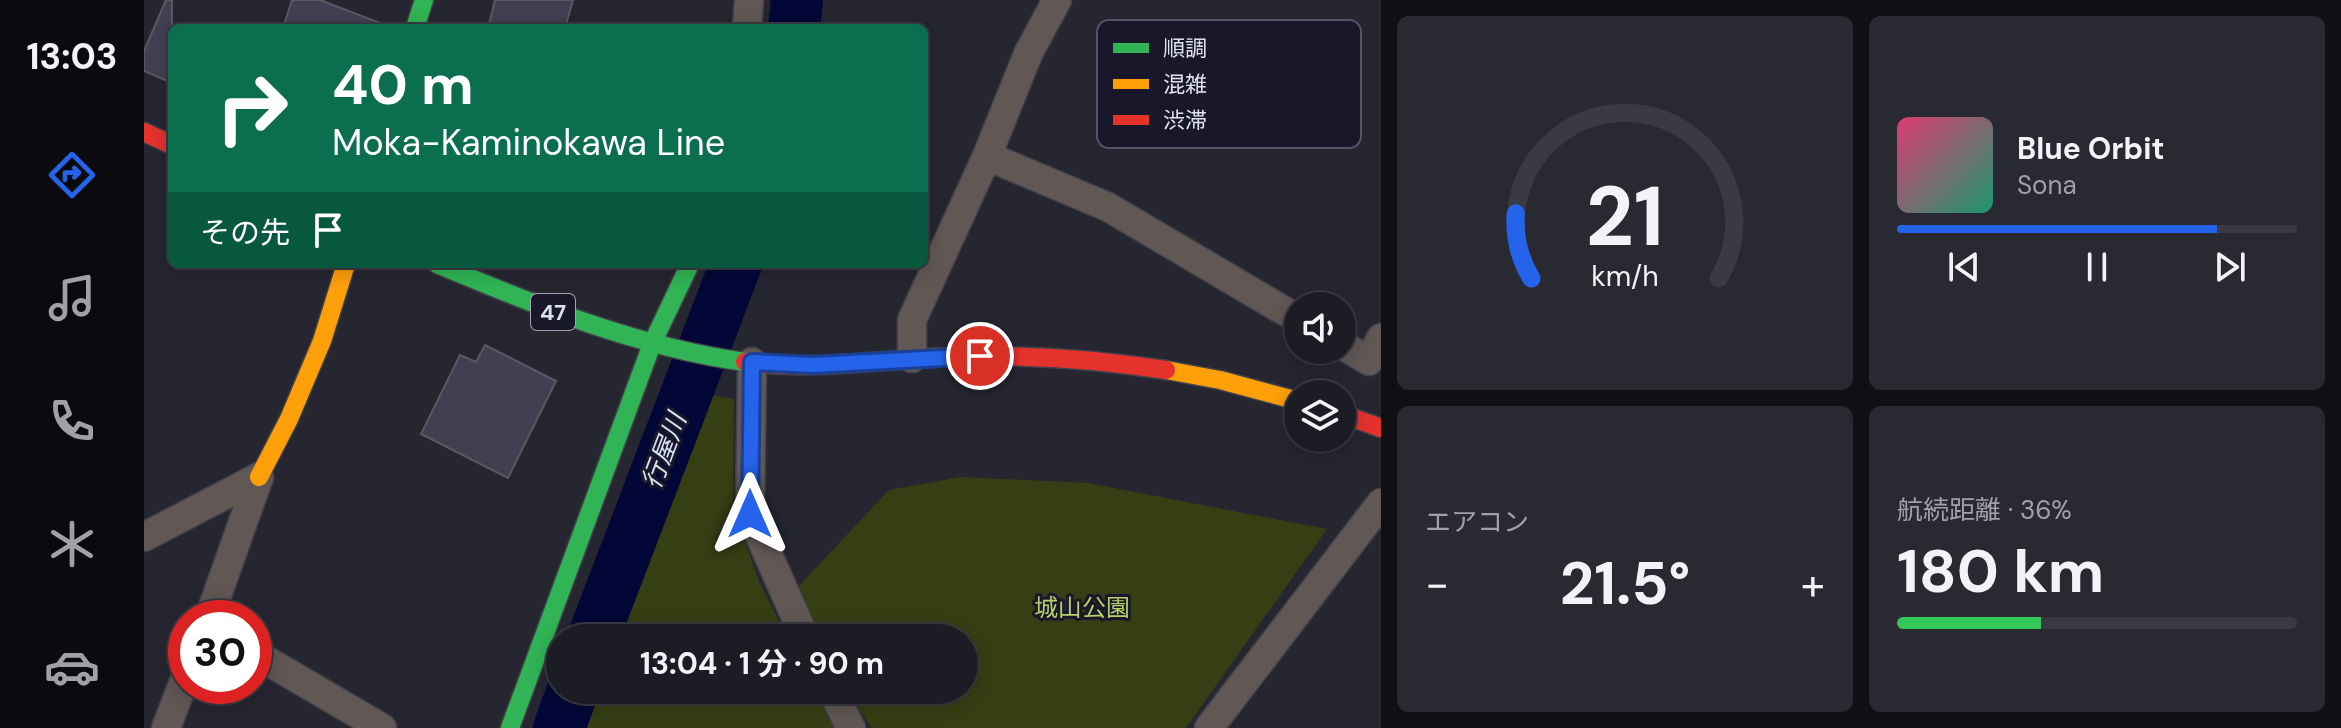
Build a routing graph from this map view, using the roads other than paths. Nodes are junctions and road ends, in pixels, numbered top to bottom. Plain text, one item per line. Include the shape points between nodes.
1 (424, 0) edge
2 (749, 0) edge
3 (1057, 0) edge
4 (416, 24) edge
5 (747, 24) edge
6 (144, 132) edge
7 (168, 143) edge
8 (987, 156) junction
9 (345, 268) edge
10 (447, 268) edge
11 (688, 268) edge
12 (1284, 311) edge
13 (1381, 338) edge
14 (652, 344) junction
15 (1356, 353) edge
16 (912, 358) junction
17 (752, 362) junction
18 (1284, 397) edge
19 (1356, 419) edge
20 (1381, 428) edge
21 (259, 477) junction
22 (1381, 503) edge
23 (144, 537) edge
24 (215, 600) edge
25 (799, 624) edge
26 (272, 664) edge
27 (175, 704) edge
28 (839, 704) edge
29 (166, 728) edge
30 (382, 728) edge
31 (510, 728) edge
32 (851, 728) edge
33 (1209, 728) edge

1 - 4 main road
2 - 5 street
3 - 8 street via 1028,54
6 - 7 main road
8 - 12 street via 1108,207
8 - 16 street via 912,320
9 - 21 main road via 322,341
10 - 14 main road, 47
11 - 14 main road
13 - 15 street via 1369,361
14 - 17 main road, 47
14 - 31 main road
16 - 17 main road, 47 via 813,365
16 - 18 main road, 47 via 1070,359 1149,366
17 - 25 street via 750,514
19 - 20 main road
21 - 23 street
21 - 24 street
22 - 33 street
26 - 30 street
27 - 29 street
28 - 32 street

